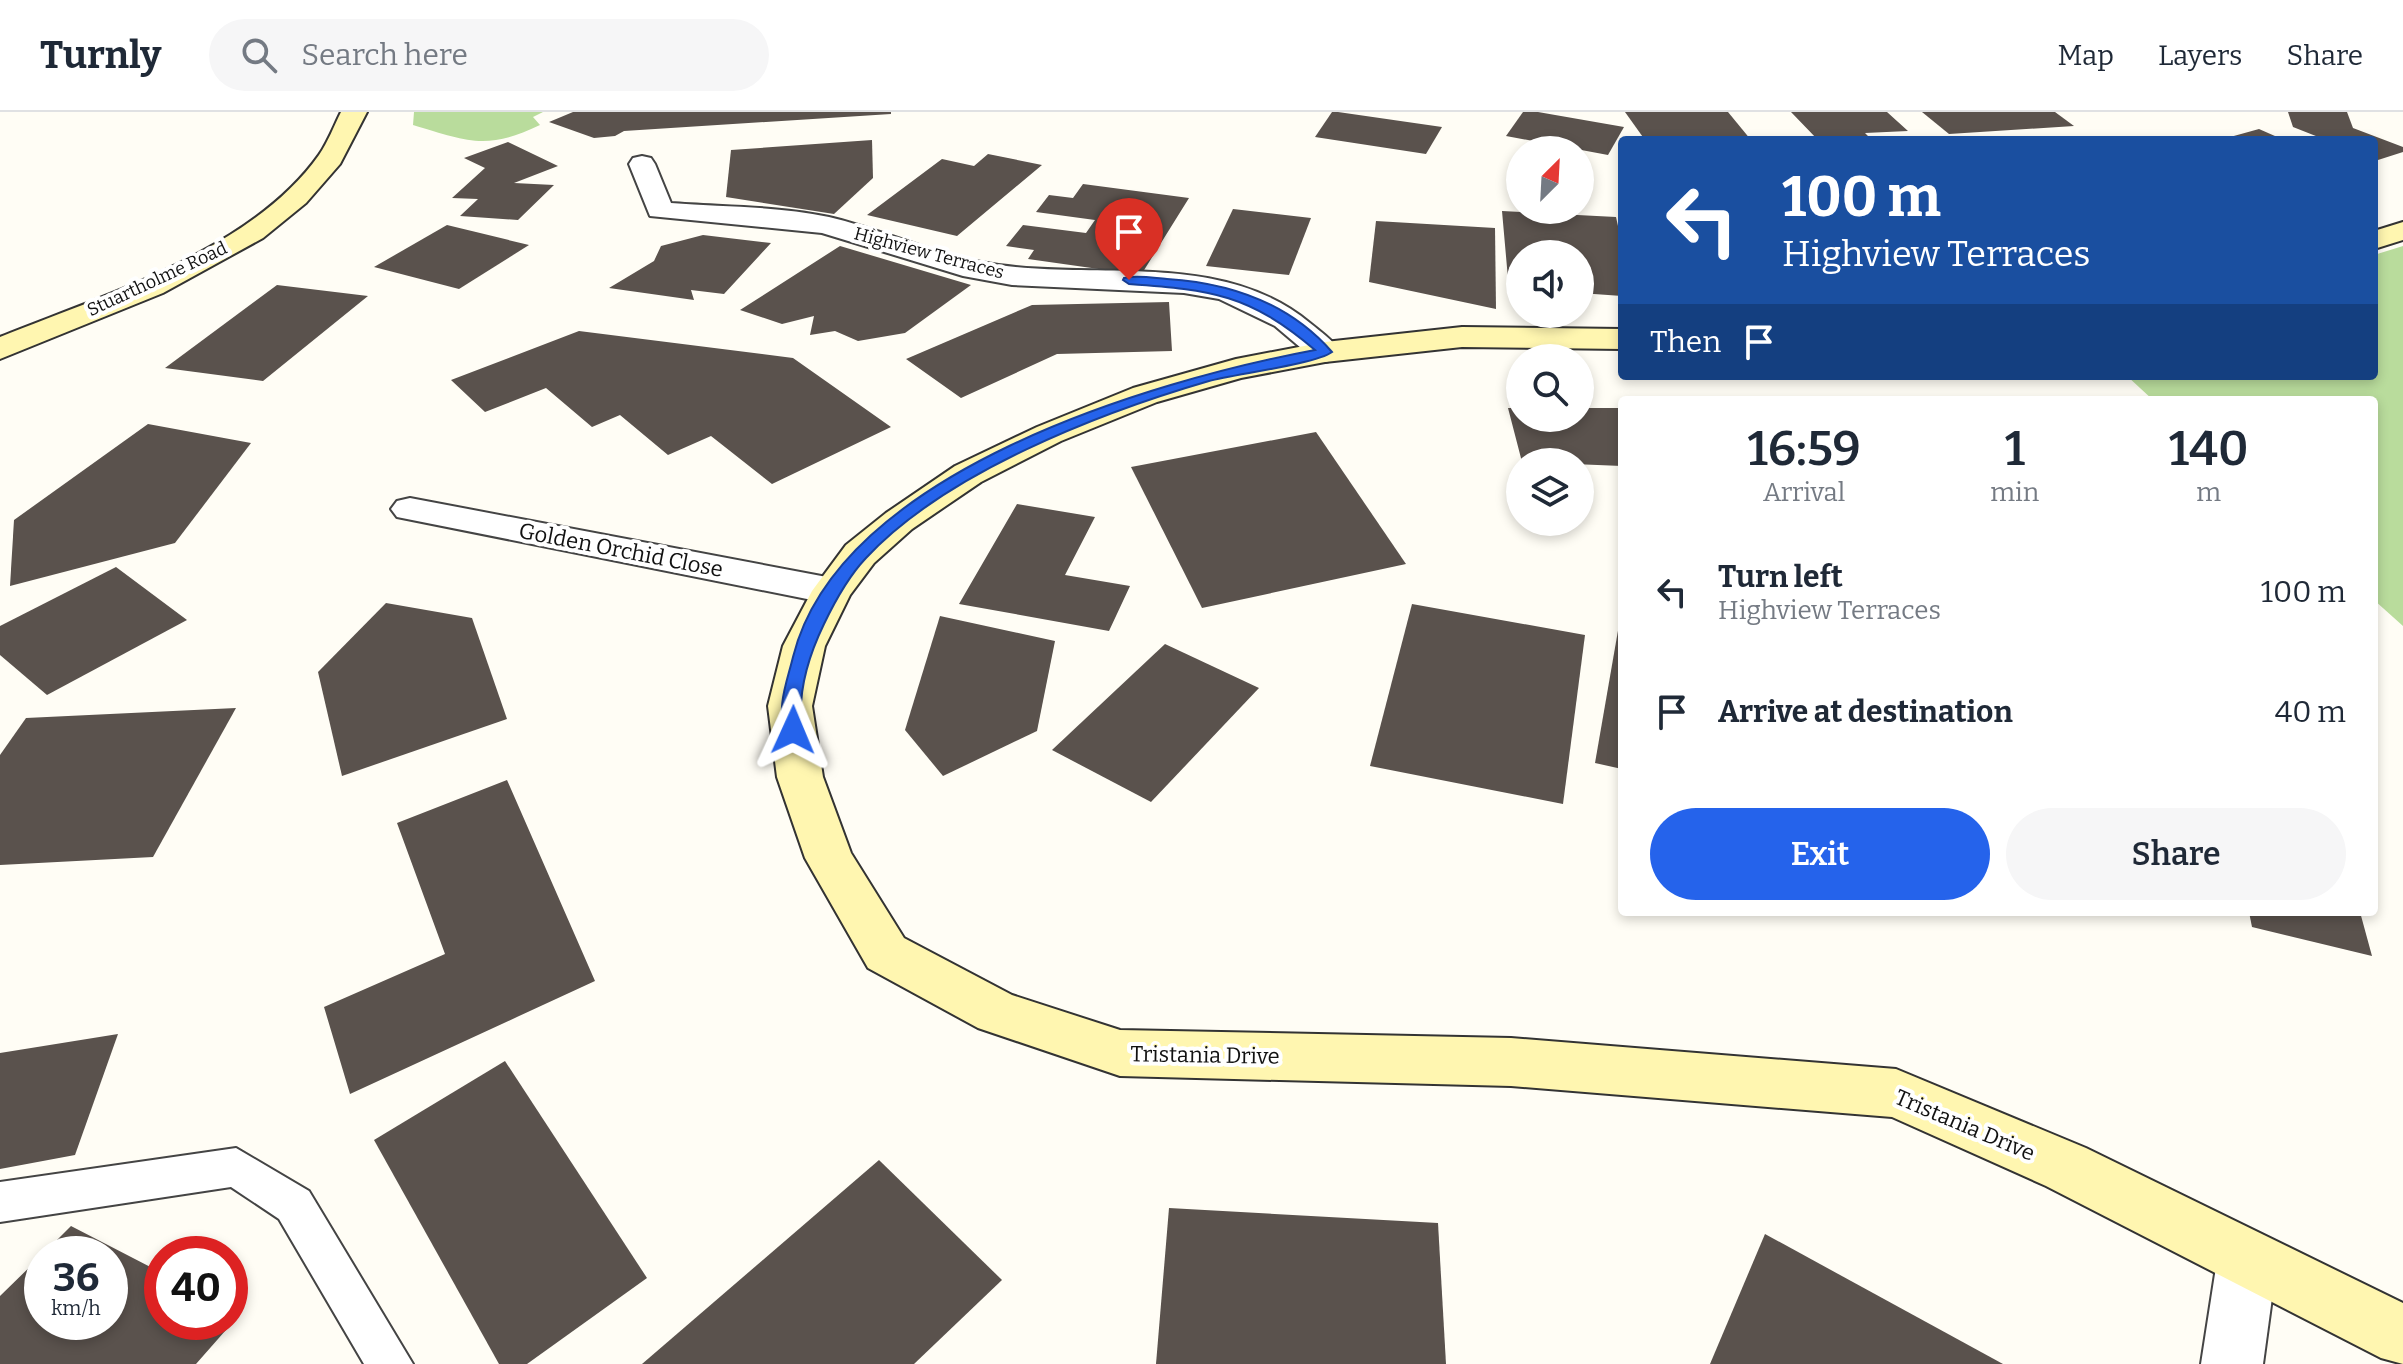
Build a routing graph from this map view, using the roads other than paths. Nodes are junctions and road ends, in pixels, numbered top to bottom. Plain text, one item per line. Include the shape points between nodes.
1 (354, 112) edge
2 (642, 164) dead end
3 (2403, 231) edge
4 (2378, 239) edge
5 (1618, 339) edge
6 (0, 349) edge
7 (1325, 352) junction
8 (410, 509) dead end
9 (832, 591) junction
10 (0, 1202) edge
11 (2247, 1261) junction
12 (2403, 1336) edge
13 (390, 1364) edge
14 (2232, 1364) edge

1 - 6 street, Stuartholme Road via 331,159 292,204 254,232 201,262
2 - 7 street, Highview Terraces via 660,210 825,225 974,270 1012,276 1184,284 1226,291 1286,319
3 - 4 street
5 - 7 street, Tristania Drive via 1462,337
7 - 9 street, Tristania Drive via 1236,369 1145,395 1049,434 968,474 899,521 860,554
8 - 9 street, Golden Orchid Close
9 - 11 street, Tristania Drive via 804,646 790,706 800,777 829,858 886,953 996,1012 1120,1053 1511,1062 1896,1093 2066,1167
10 - 13 lane via 236,1167 294,1205
11 - 12 street, Tristania Drive
11 - 14 street

